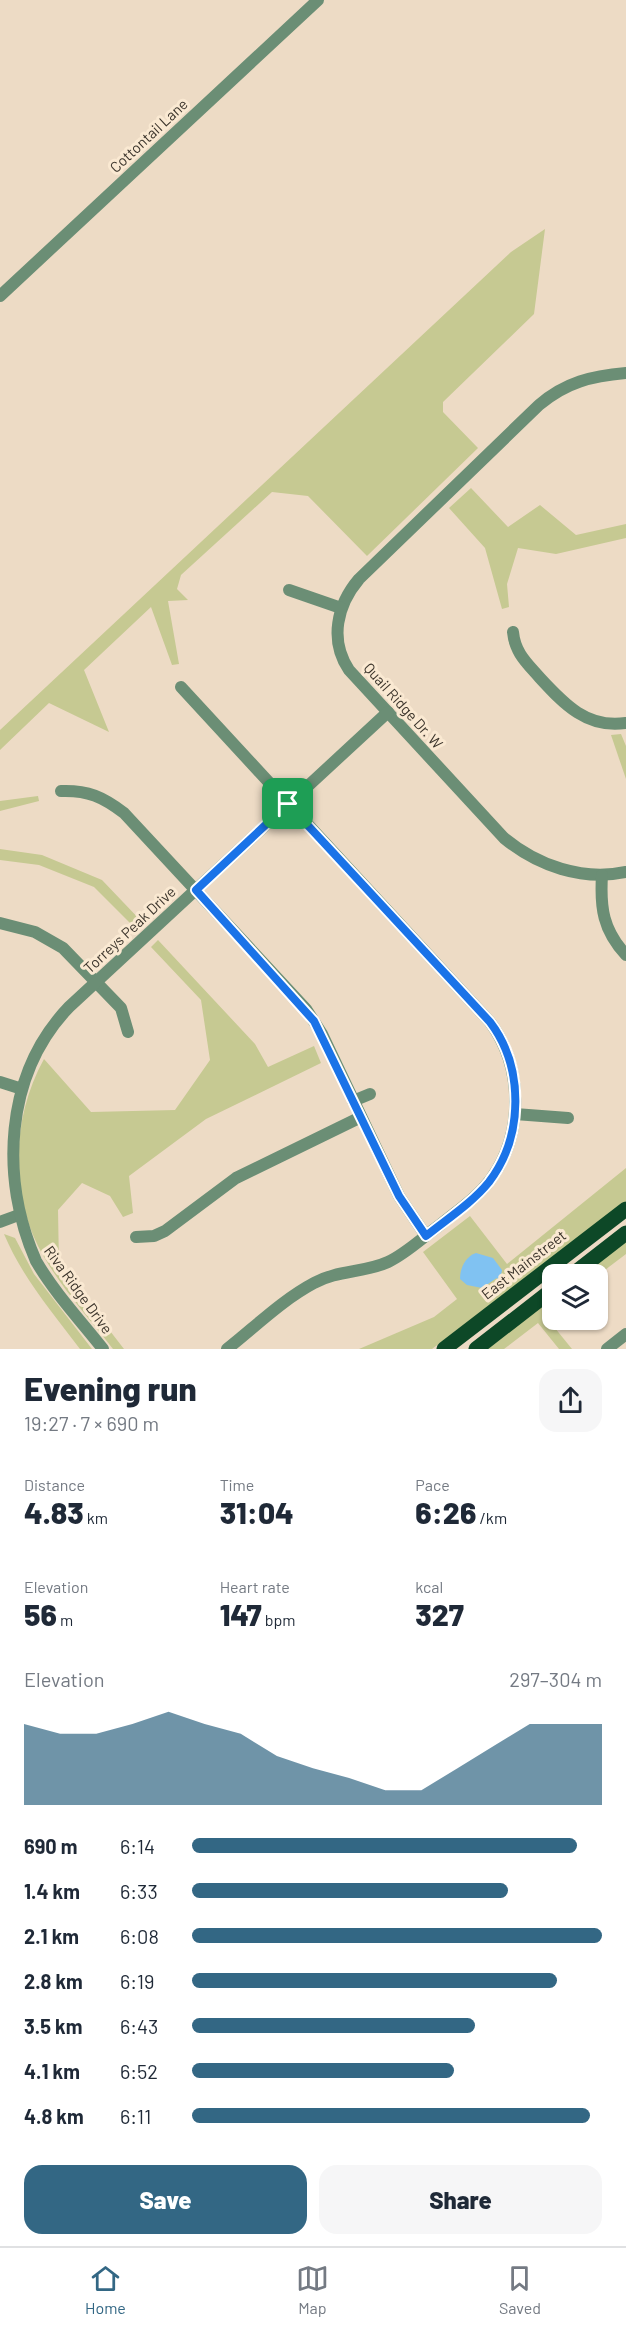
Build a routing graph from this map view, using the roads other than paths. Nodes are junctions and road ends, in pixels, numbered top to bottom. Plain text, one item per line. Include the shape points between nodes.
1 (318, 0) edge
2 (0, 296) edge
3 (626, 373) edge
4 (289, 590) dead end
5 (341, 608) junction
6 (513, 632) dead end
7 (181, 687) dead end
8 (388, 712) junction
9 (626, 723) edge
10 (62, 791) dead end
11 (288, 804) junction
12 (626, 872) edge
13 (602, 875) junction
14 (196, 890) junction
15 (0, 923) edge
16 (626, 955) edge
17 (96, 982) junction
18 (128, 1032) dead end
19 (0, 1082) edge
20 (19, 1088) junction
21 (370, 1094) dead end
22 (354, 1101) junction
23 (515, 1114) junction
24 (361, 1117) junction
25 (568, 1118) dead end
26 (626, 1209) edge
27 (16, 1216) junction
28 (0, 1222) edge
29 (626, 1233) edge
30 (426, 1236) junction
31 (136, 1238) dead end
32 (586, 1264) edge
33 (542, 1298) edge
34 (626, 1334) edge
35 (233, 1347) edge
36 (102, 1349) edge
37 (444, 1349) edge
38 (476, 1349) edge
39 (607, 1349) edge

1 - 2 street, Cottontail Lane
3 - 5 street, Quail Ridge Dr. W via 589,377 562,387 539,405 358,579
4 - 5 street
5 - 8 street, Quail Ridge Dr. W via 337,632 343,659
6 - 9 street via 519,654 568,708 599,723
7 - 11 street
8 - 11 street, Torreys Peak Drive
8 - 13 street, Quail Ridge Dr. W via 515,847 557,867
10 - 14 street via 93,793 124,813
11 - 14 street, Torreys Peak Drive
11 - 23 street via 494,1028 513,1070
12 - 13 street, Quail Ridge Dr. W
13 - 16 street via 604,921 612,939
14 - 17 street, Torreys Peak Drive
14 - 22 street via 306,1009
15 - 17 street via 30,930 55,942
17 - 18 street via 121,1008
17 - 20 street, Torreys Peak Drive via 48,1031
19 - 20 street
20 - 27 street, Torreys Peak Drive via 7,1144
21 - 22 street
22 - 24 street
23 - 25 street
23 - 30 street via 506,1151 490,1181
24 - 30 street via 399,1196
24 - 31 street via 236,1178 165,1232
26 - 37 main road, East Mainstreet
27 - 28 street
27 - 36 street, Riva Ridge Drive via 39,1266
29 - 32 main road
30 - 35 street via 384,1263 316,1282
33 - 38 main road
34 - 39 street

